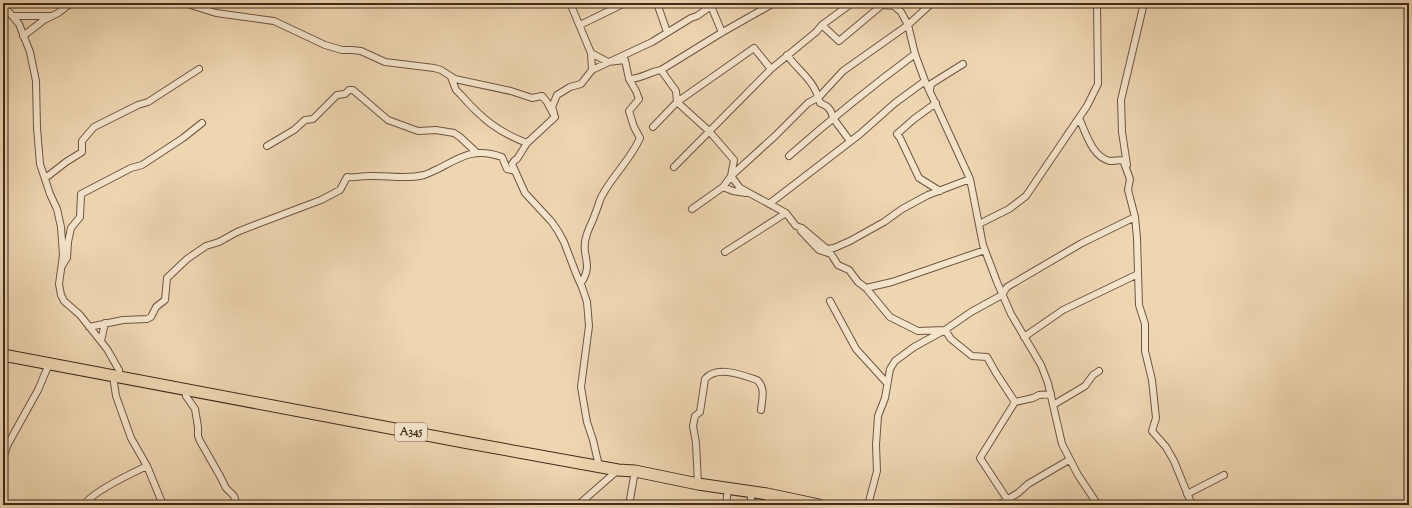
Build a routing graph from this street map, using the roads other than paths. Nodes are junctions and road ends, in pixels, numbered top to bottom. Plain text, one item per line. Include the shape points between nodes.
1 (71, 3) edge
2 (184, 3) edge
3 (570, 3) edge
4 (625, 3) edge
5 (658, 3) edge
6 (774, 3) edge
7 (852, 3) edge
8 (932, 3) edge
9 (1097, 3) edge
10 (1144, 3) edge
11 (713, 4) edge
12 (893, 4) edge
13 (3, 5) edge
14 (13, 16) junction
15 (52, 16) junction
16 (580, 25) junction
17 (822, 25) junction
18 (908, 25) junction
19 (667, 32) junction
20 (721, 33) junction
21 (24, 36) junction
22 (591, 53) junction
23 (915, 54) junction
24 (787, 55) junction
25 (608, 62) junction
26 (963, 64) dead end
27 (199, 69) dead end
28 (771, 69) junction
29 (592, 70) junction
30 (661, 70) junction
31 (451, 77) junction
32 (629, 79) junction
33 (925, 81) junction
34 (930, 90) junction
35 (818, 97) junction
36 (677, 102) junction
37 (936, 103) junction
38 (555, 117) junction
39 (833, 118) junction
40 (1079, 118) junction
41 (202, 123) dead end
42 (653, 127) dead end
43 (709, 131) junction
44 (850, 141) junction
45 (527, 142) junction
46 (267, 146) dead end
47 (477, 153) junction
48 (789, 156) dead end
49 (674, 167) dead end
50 (515, 171) junction
51 (44, 176) junction
52 (731, 176) junction
53 (1130, 178) junction
54 (970, 179) junction
55 (723, 187) junction
56 (940, 190) junction
57 (754, 195) junction
58 (769, 204) junction
59 (692, 209) dead end
60 (786, 213) junction
61 (1135, 217) junction
62 (884, 222) junction
63 (979, 224) junction
64 (796, 226) junction
65 (985, 250) junction
66 (725, 252) dead end
67 (832, 254) junction
68 (61, 268) junction
69 (1138, 274) junction
70 (581, 284) junction
71 (866, 288) junction
72 (1002, 295) junction
73 (830, 301) dead end
74 (105, 323) junction
75 (89, 327) junction
76 (945, 330) junction
77 (1024, 337) junction
78 (101, 341) junction
79 (3, 356) edge
80 (49, 364) junction
81 (1099, 371) dead end
82 (116, 377) junction
83 (886, 382) junction
84 (185, 389) junction
85 (1051, 394) junction
86 (1016, 402) junction
87 (1053, 405) junction
88 (761, 410) dead end
89 (3, 458) edge
90 (1069, 460) junction
91 (147, 466) junction
92 (598, 466) junction
93 (618, 470) junction
94 (635, 471) junction
95 (1224, 475) dead end
96 (698, 484) junction
97 (728, 488) junction
98 (750, 491) junction
99 (767, 494) junction
100 (1187, 494) junction
101 (1007, 499) junction
102 (84, 505) edge
103 (163, 505) edge
104 (237, 505) edge
105 (578, 505) edge
106 (629, 505) edge
107 (726, 505) edge
108 (752, 505) edge
109 (771, 505) edge
110 (820, 505) edge
111 (868, 505) edge
112 (998, 505) edge
113 (1098, 505) edge
114 (1192, 505) edge

1 - 15 street
2 - 31 street via 216,12 274,21 335,49 361,51 385,62 434,68
3 - 16 street
4 - 16 street
5 - 19 street
6 - 20 street
7 - 17 street
8 - 18 street
9 - 40 street via 1098,84
10 - 53 street via 1121,100 1122,132
11 - 19 street
11 - 20 street
12 - 17 street via 882,5 839,41
12 - 18 street
13 - 14 street
14 - 15 street
14 - 21 street
15 - 21 street
16 - 22 street
17 - 24 street
18 - 23 street
18 - 35 street via 843,71
19 - 25 street via 652,42
20 - 30 street
21 - 51 street via 36,81 38,144
22 - 25 street
22 - 29 street
23 - 33 street
23 - 39 street
24 - 28 street
24 - 35 street via 811,82
25 - 29 street
25 - 32 street via 625,60
26 - 34 street via 931,84
27 - 51 street via 148,102 94,127 82,142 82,152 48,176
28 - 36 street via 754,48
28 - 43 street
29 - 38 street via 581,84 557,95 552,107
30 - 32 street
30 - 36 street via 676,91
31 - 38 street via 532,98 542,96
31 - 45 street via 456,90 493,126 509,136
32 - 70 street via 639,99 629,111 640,138 602,195 584,244 588,268
33 - 34 street
33 - 44 street
34 - 37 street
35 - 39 street via 820,103 828,106
35 - 52 street via 808,103
36 - 42 street
36 - 43 street
37 - 54 street
37 - 56 street via 897,134 919,178
38 - 45 street
39 - 44 street
39 - 48 street
40 - 53 street via 1092,146 1102,158 1111,161 1123,160
40 - 63 street via 1026,196 1009,209
41 - 68 street via 142,165 131,168 81,194 80,217 71,228 68,258
43 - 49 street
43 - 52 street via 734,160
44 - 58 street
45 - 50 street via 512,164
46 - 47 street via 294,130 305,120 313,119 337,95 353,90 388,120 418,131 428,129 454,133
47 - 50 street via 502,158 507,169
47 - 74 street via 463,156 425,175 406,178 347,178 340,190 237,232 220,242 206,246 187,259 167,278 165,300 156,307 151,317
50 - 70 street via 525,193 558,231
51 - 68 street via 61,227
52 - 55 street
52 - 57 street via 740,188
53 - 61 street via 1128,190
54 - 56 street
54 - 63 street
55 - 57 street
55 - 59 street
56 - 62 street
57 - 58 street
58 - 60 street
60 - 64 street
60 - 66 street
61 - 69 street
61 - 72 street via 1082,242 1007,287
62 - 64 street via 850,241 827,249
62 - 67 street
63 - 65 street
64 - 67 street via 819,250
65 - 71 street via 892,282
65 - 72 street
67 - 71 street via 838,264 849,270
68 - 75 street via 61,295
69 - 77 street via 1063,310
69 - 100 street via 1139,305 1145,324 1145,351 1152,380 1156,418 1152,431 1169,452
70 - 92 street via 587,302 589,326 581,387
71 - 76 street via 890,317 918,331
72 - 76 street
72 - 77 street
73 - 83 street via 856,349
74 - 75 street
74 - 78 street
75 - 78 street
76 - 83 street via 900,356 890,369
76 - 86 street via 951,339 972,356 987,357
77 - 85 street via 1041,365
78 - 82 street via 119,370
79 - 80 highway, A345
80 - 82 highway, A345
80 - 89 street
81 - 87 street via 1085,386
82 - 84 highway, A345
82 - 91 street via 116,396 131,438
83 - 111 street via 885,398 878,416 876,471
84 - 92 highway, A345
84 - 104 street via 186,396 195,409 200,441
85 - 86 street via 1039,394
85 - 87 street
86 - 101 street via 980,458
87 - 90 street via 1058,431
88 - 96 street via 763,388 756,380 726,372 708,375 703,383 700,412 695,416 693,426
90 - 101 street
90 - 113 street
91 - 102 street via 103,489
91 - 103 street
92 - 93 highway, A345
93 - 94 highway, A345
93 - 105 street
94 - 96 highway, A345
94 - 106 street
95 - 100 street
96 - 97 highway, A345
97 - 98 highway, A345
97 - 107 street
98 - 99 highway, A345
98 - 108 street
99 - 109 street
99 - 110 highway, A345
100 - 114 street
101 - 112 street

